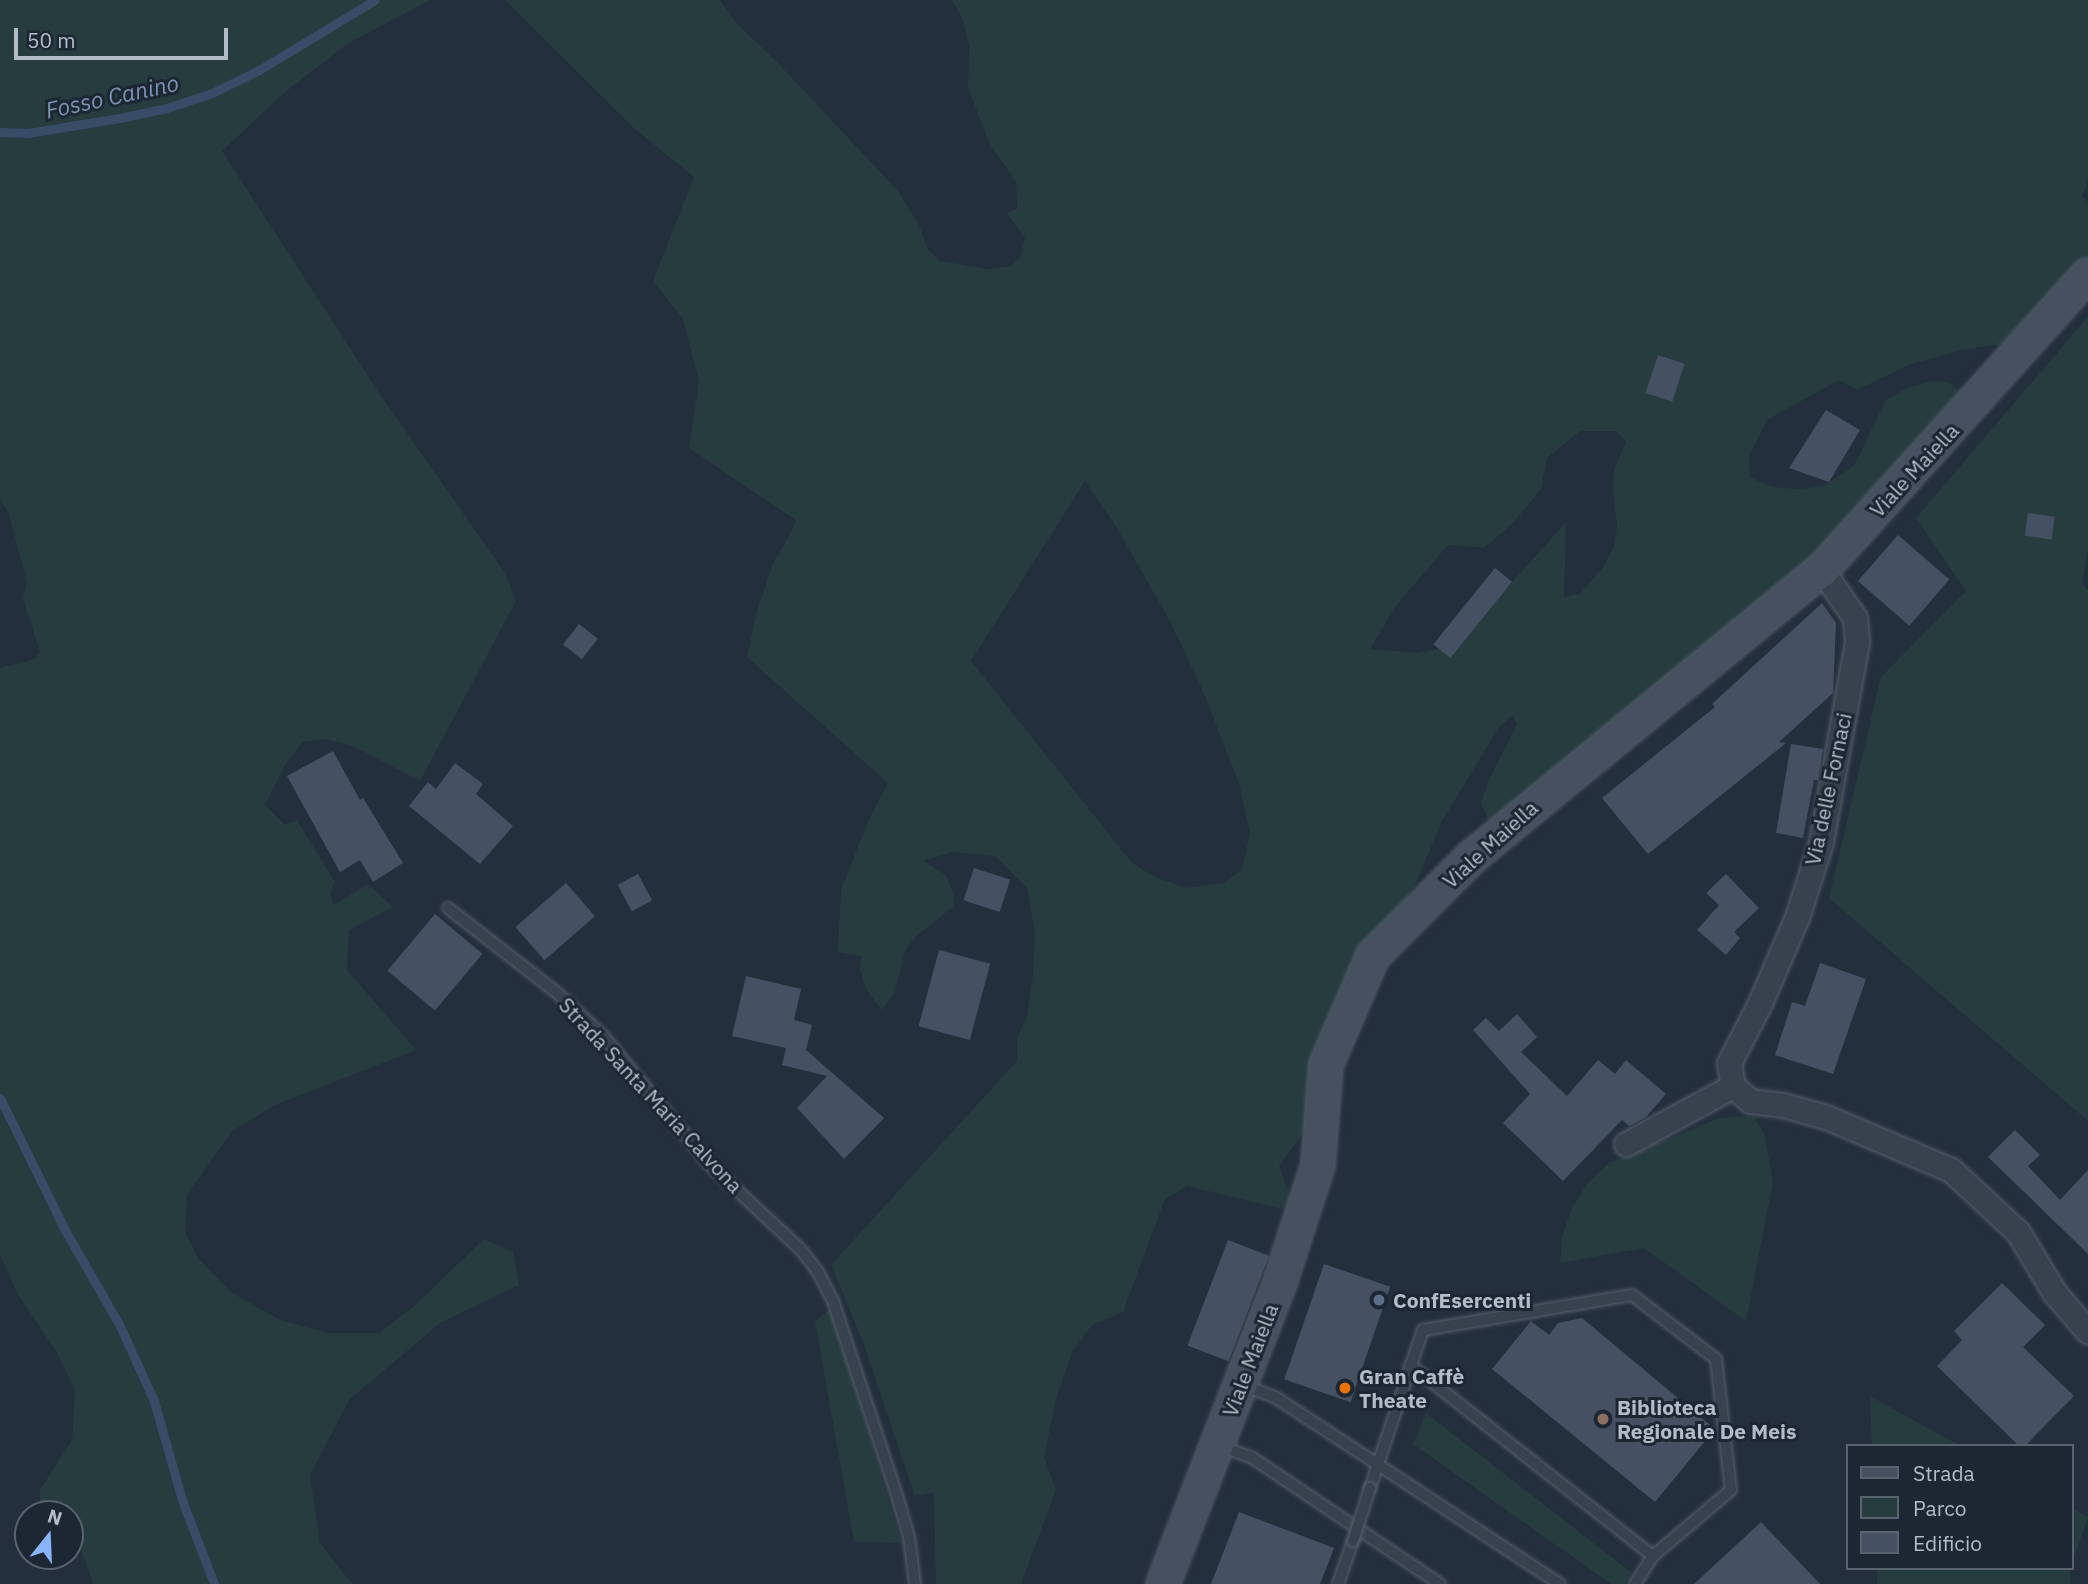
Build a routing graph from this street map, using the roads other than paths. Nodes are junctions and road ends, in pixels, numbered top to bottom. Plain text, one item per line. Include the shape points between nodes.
1 (2088, 275) edge
2 (1822, 570) junction
3 (448, 908) dead end
4 (1733, 1086) junction
5 (1626, 1144) dead end
6 (2088, 1332) edge
7 (1410, 1365) junction
8 (1240, 1384) junction
9 (1217, 1445) junction
10 (1379, 1463) junction
11 (1653, 1556) junction
12 (915, 1584) edge
13 (1163, 1584) edge
14 (1338, 1584) edge
15 (1440, 1584) edge
16 (1560, 1584) edge
17 (1635, 1584) edge

1 - 2 main road, Viale Maiella
2 - 4 street, Via delle Fornaci via 1855,618 1857,642 1821,842 1797,916 1729,1063
2 - 8 main road, Viale Maiella via 1472,857 1373,956 1326,1065 1318,1166
3 - 12 lane, Strada Santa Maria Calvona via 556,992 604,1037 710,1165 802,1250 818,1272 838,1316 898,1499
4 - 5 street
4 - 6 street via 1750,1101 1826,1117 1951,1170 2018,1232 2054,1292
7 - 10 lane
7 - 11 lane
7 - 11 lane via 1423,1330 1632,1295 1716,1359 1731,1490
8 - 9 main road, Viale Maiella
8 - 10 lane via 1275,1397
9 - 13 main road, Viale Maiella
9 - 15 lane via 1251,1457
10 - 14 lane, bridge
10 - 16 lane
11 - 17 lane

